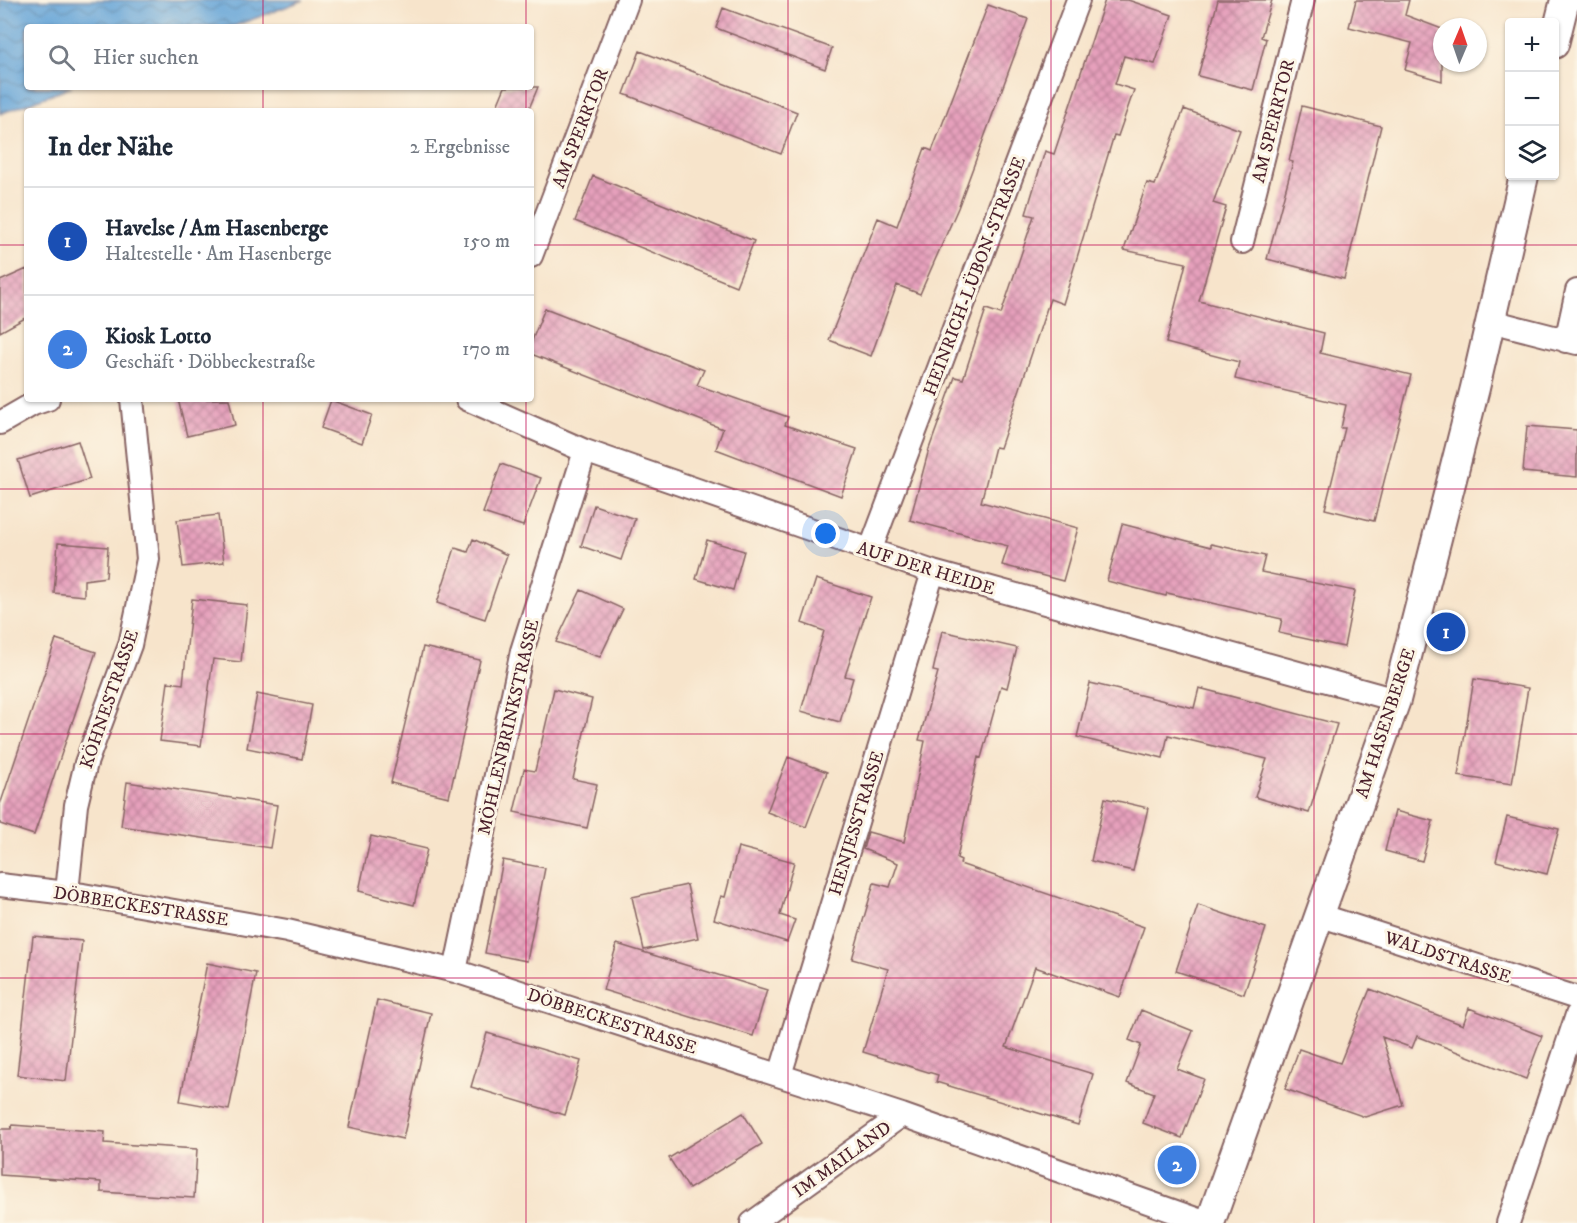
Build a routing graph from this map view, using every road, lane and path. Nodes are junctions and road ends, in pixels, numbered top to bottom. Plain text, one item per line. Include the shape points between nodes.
1 (628, 0) edge
2 (1078, 0) edge
3 (1303, 0) edge
4 (1565, 0) edge
5 (1559, 24) edge
6 (1523, 180) edge
7 (1242, 242) dead end
8 (534, 248) edge
9 (1577, 291) edge
10 (1491, 321) junction
11 (1572, 342) edge
12 (39, 402) edge
13 (132, 402) edge
14 (477, 402) edge
15 (0, 423) edge
16 (585, 451) junction
17 (870, 551) junction
18 (933, 572) junction
19 (1396, 700) junction
20 (0, 885) edge
21 (67, 892) junction
22 (1319, 915) junction
23 (455, 971) junction
24 (1577, 998) edge
25 (1577, 1015) edge
26 (780, 1075) junction
27 (902, 1116) junction
28 (752, 1223) edge
29 (1208, 1223) edge
30 (1508, 1223) edge

1 - 8 street, AM SPERRTOR
2 - 17 street, HEINRICH-LÜBON-STRASSE
3 - 7 street, AM SPERRTOR
4 - 5 street
6 - 10 street, AM HASENBERGE
9 - 11 street
10 - 11 street
10 - 19 street, AM HASENBERGE
12 - 15 street
13 - 21 street, KÖHNESTRASSE via 148,559 130,645 86,763 76,805
14 - 16 street, AUF DER HEIDE
16 - 17 street, AUF DER HEIDE
16 - 23 street, MÖHLENBRINKSTRASSE via 522,651
17 - 18 street, AUF DER HEIDE
18 - 19 street, AUF DER HEIDE
18 - 26 street, HENJESSTRASSE
19 - 22 street, AM HASENBERGE
20 - 21 street, DÖBBECKESTRASSE
21 - 23 street, DÖBBECKESTRASSE via 287,931
22 - 24 street, WALDSTRASSE
22 - 29 street, AM HASENBERGE
23 - 26 street, DÖBBECKESTRASSE
25 - 30 street
26 - 27 street, DÖBBECKESTRASSE
27 - 28 street, IM MAILAND
27 - 29 street, DÖBBECKESTRASSE

